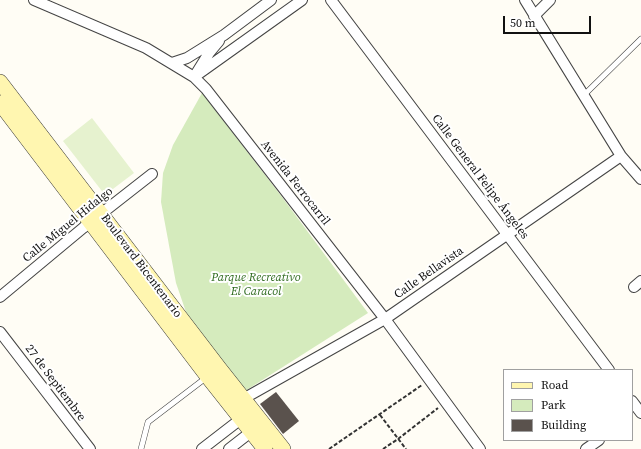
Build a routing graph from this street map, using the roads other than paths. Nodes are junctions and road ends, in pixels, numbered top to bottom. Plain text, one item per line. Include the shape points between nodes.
1 (34, 0) edge
2 (271, 0) edge
3 (302, 0) edge
4 (331, 0) edge
5 (524, 0) edge
6 (550, 0) edge
7 (534, 16) junction
8 (224, 35) junction
9 (641, 38) edge
10 (172, 63) junction
11 (194, 78) junction
12 (0, 82) edge
13 (584, 96) junction
14 (0, 103) edge
15 (621, 156) junction
16 (152, 174) dead end
17 (641, 179) edge
18 (96, 218) junction
19 (508, 234) junction
20 (0, 297) edge
21 (385, 319) junction
22 (0, 332) edge
23 (608, 369) edge
24 (208, 376) junction
25 (633, 403) edge
26 (245, 409) junction
27 (638, 412) edge
28 (257, 427) junction
29 (598, 441) edge
30 (90, 449) edge
31 (141, 449) edge
32 (202, 449) edge
33 (229, 449) edge
34 (265, 449) edge
35 (283, 449) edge
36 (480, 449) edge
37 (586, 449) edge

1 - 10 street, Avenida Ferrocarril via 146,48
2 - 8 street
3 - 11 street
4 - 19 street, Calle General Felipe Ángeles
5 - 7 street
6 - 7 street
7 - 13 street
8 - 10 street via 187,58
8 - 11 street via 209,53
9 - 13 lane
10 - 11 street, Avenida Ferrocarril
11 - 21 street, Avenida Ferrocarril via 206,89
12 - 18 main road, Boulevard Bicentenario
13 - 15 street
14 - 18 main road, Boulevard Bicentenario
15 - 17 street
15 - 19 street, Calle Bellavista
16 - 18 street, Calle Miguel Hidalgo
18 - 20 street, Calle Miguel Hidalgo
18 - 24 main road, Boulevard Bicentenario
18 - 26 main road, Boulevard Bicentenario
19 - 21 street, Calle Bellavista
19 - 23 street, Calle General Felipe Ángeles
21 - 26 street, Calle Bellavista
21 - 36 street, Avenida Ferrocarril
22 - 30 street, 27 de Septiembre
24 - 26 main road, Boulevard Bicentenario
24 - 31 lane via 148,422
25 - 27 street
26 - 28 main road, Boulevard Bicentenario
26 - 32 street, Calle Bellavista
28 - 33 street
28 - 34 main road, Boulevard Bicentenario
28 - 35 main road, Boulevard Bicentenario
29 - 37 street

